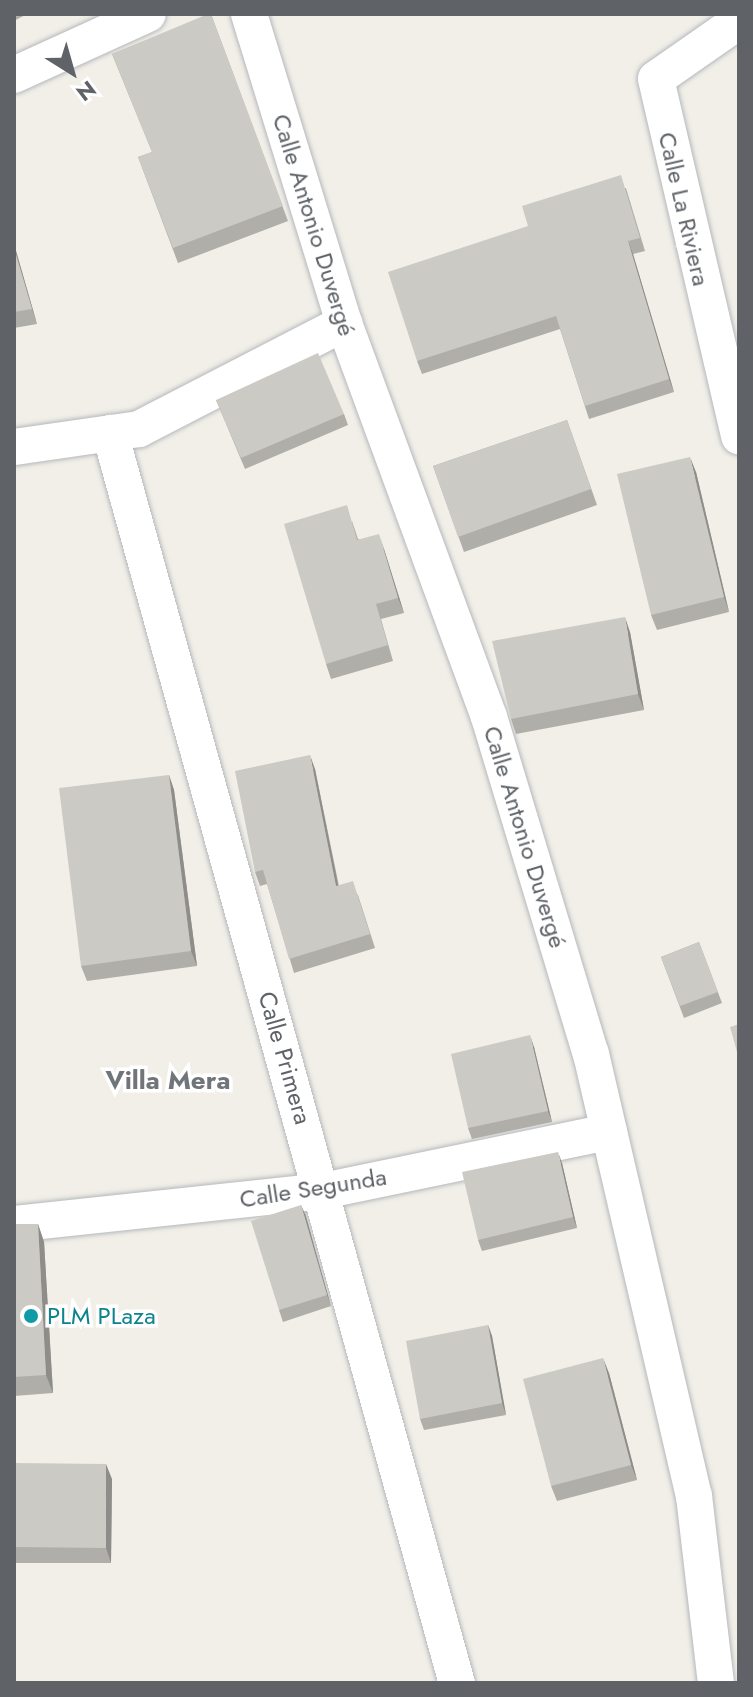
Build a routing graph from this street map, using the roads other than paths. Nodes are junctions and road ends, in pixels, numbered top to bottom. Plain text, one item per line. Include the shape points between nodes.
1 (148, 14) edge
2 (249, 14) edge
3 (739, 21) edge
4 (14, 75) edge
5 (344, 323) junction
6 (110, 433) junction
7 (739, 437) edge
8 (14, 447) edge
9 (609, 1132) junction
10 (323, 1191) junction
11 (14, 1224) edge
12 (457, 1683) edge
13 (716, 1683) edge

1 - 4 street
2 - 5 street, Calle Antonio Duvergé
3 - 7 street, Calle La Riviera via 656,79
5 - 6 street via 139,429
5 - 9 street, Calle Antonio Duvergé via 489,717
6 - 8 street
6 - 10 street, Calle Primera
9 - 10 street, Calle Segunda
9 - 13 street, Calle Antonio Duvergé via 694,1496
10 - 11 street, Calle Segunda
10 - 12 street, Calle Primera

